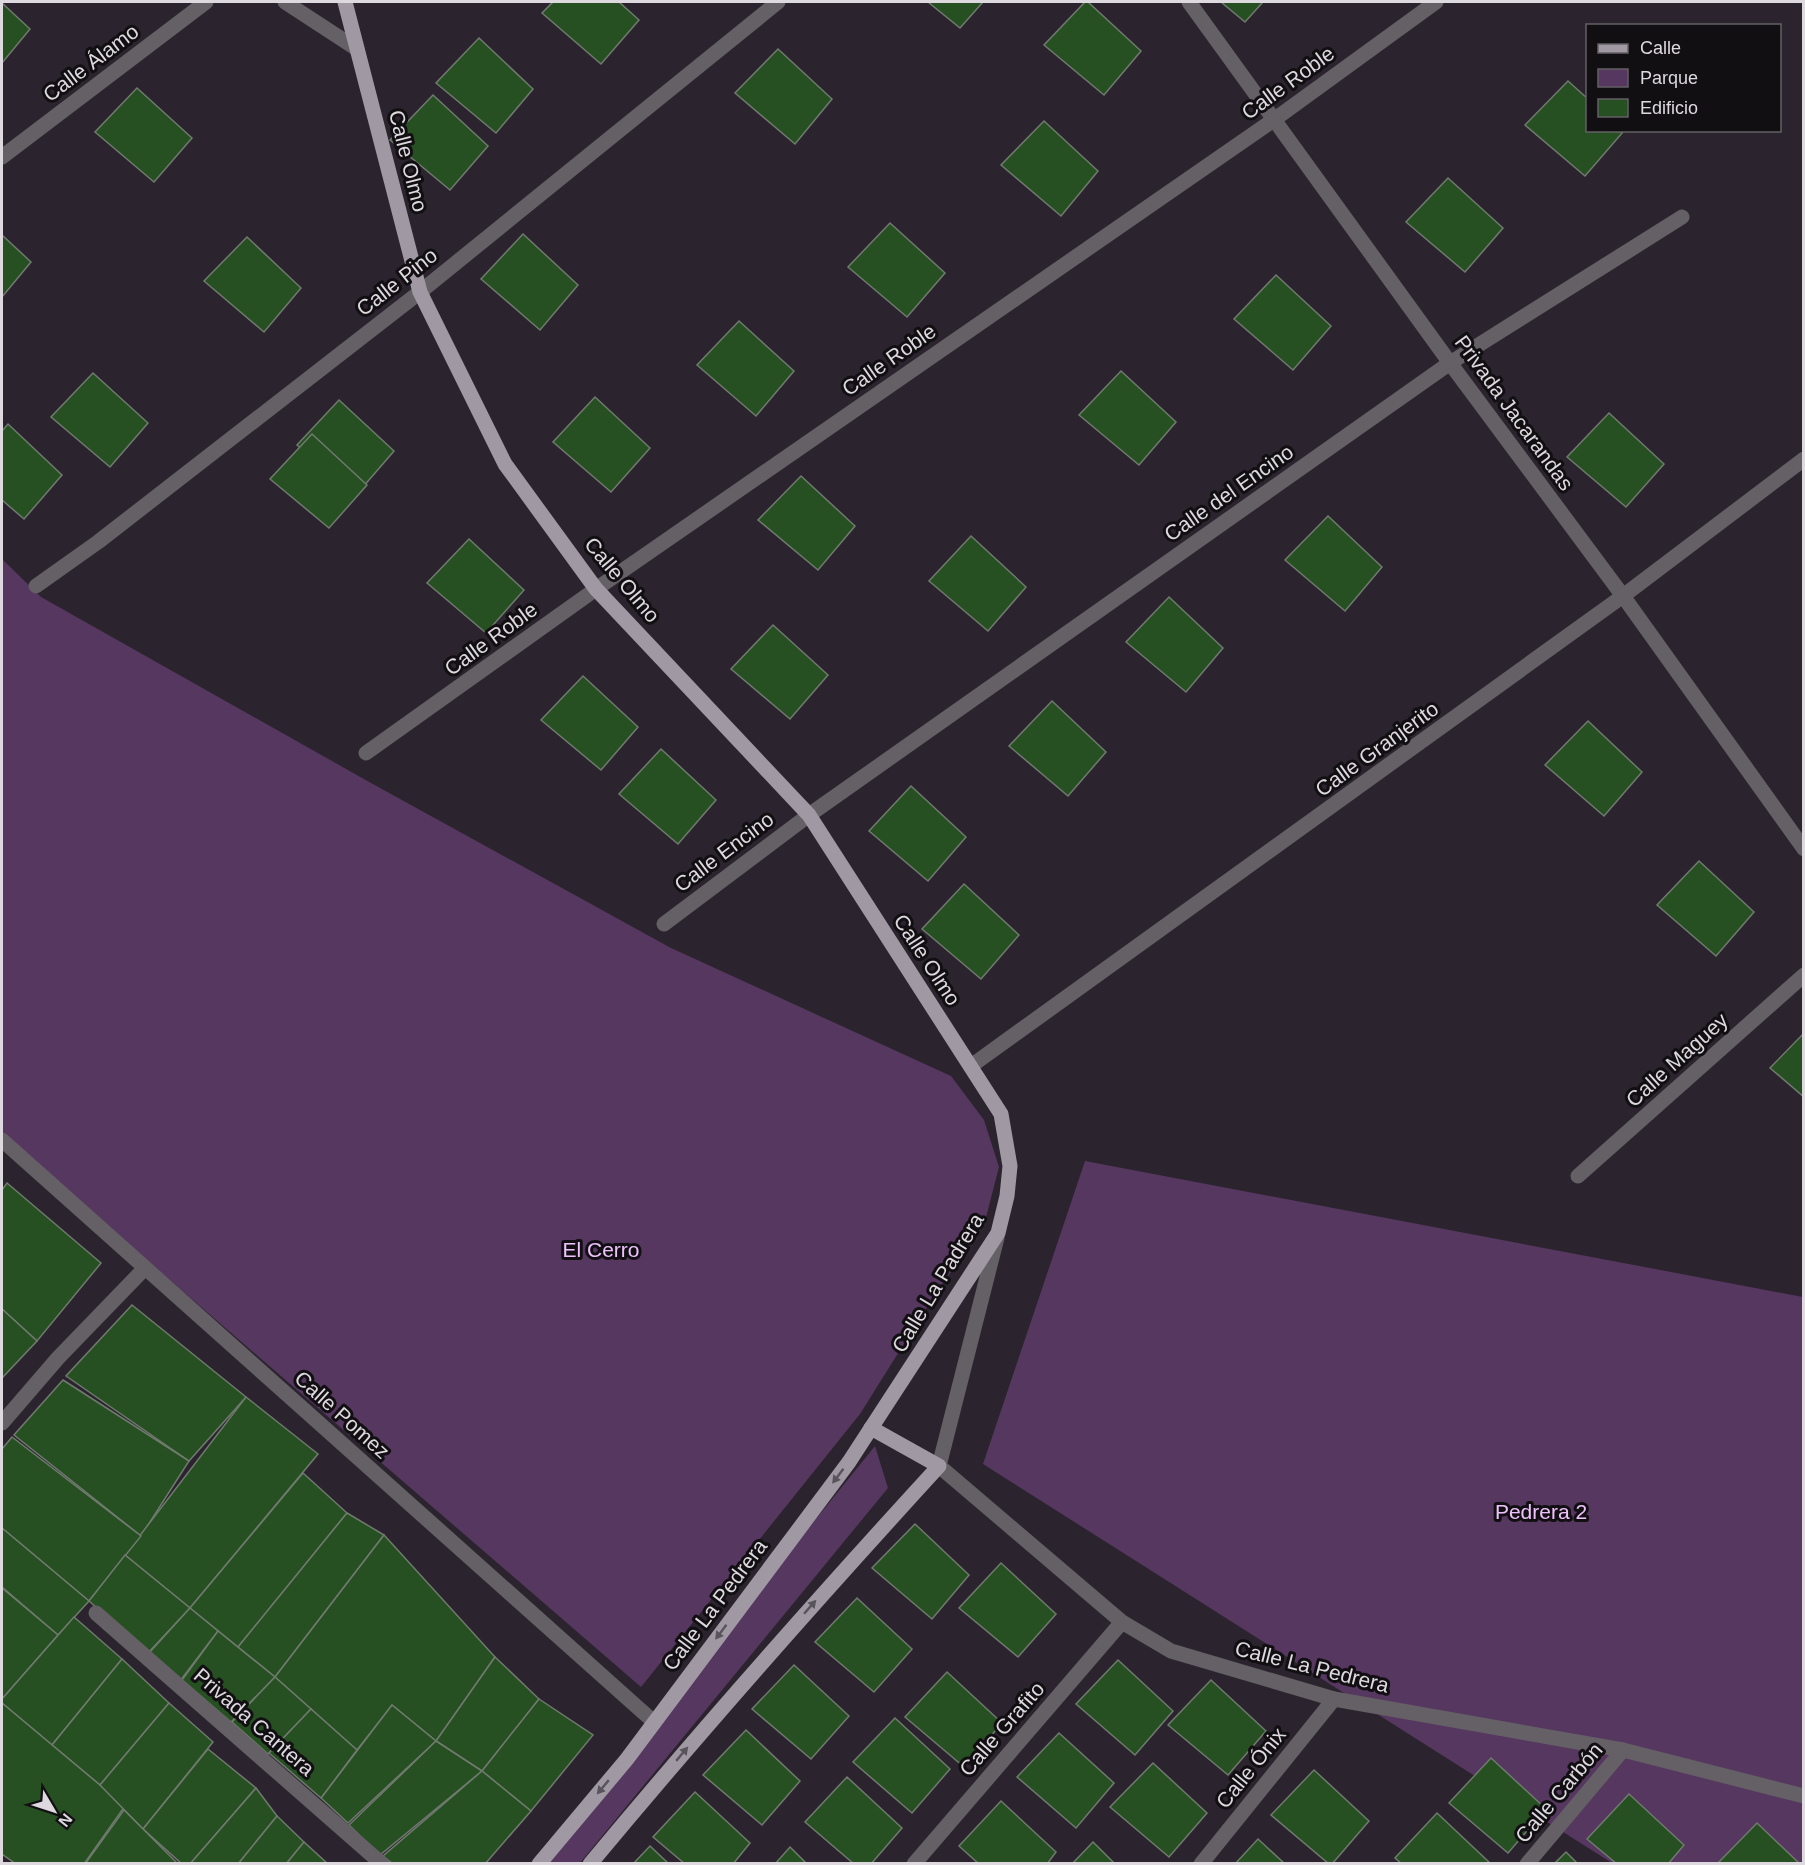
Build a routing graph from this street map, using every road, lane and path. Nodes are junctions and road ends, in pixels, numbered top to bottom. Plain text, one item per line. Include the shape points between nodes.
1 (207, 2) edge
2 (285, 2) edge
3 (345, 2) edge
4 (778, 2) edge
5 (1189, 2) edge
6 (1436, 2) edge
7 (357, 49) junction
8 (1275, 119) junction
9 (2, 158) edge
10 (1682, 218) dead end
11 (420, 292) junction
12 (1450, 363) junction
13 (1803, 459) edge
14 (36, 586) dead end
15 (596, 589) junction
16 (1623, 596) junction
17 (366, 753) dead end
18 (809, 815) junction
19 (1803, 849) edge
20 (664, 924) dead end
21 (1803, 975) edge
22 (970, 1066) junction
23 (1001, 1114) joint
24 (2, 1140) edge
25 (1578, 1176) dead end
26 (998, 1233) junction
27 (145, 1268) junction
28 (2, 1423) edge
29 (872, 1428) junction
30 (939, 1466) junction
31 (96, 1613) dead end
32 (1122, 1622) junction
33 (1334, 1699) junction
34 (654, 1722) junction
35 (1623, 1750) junction
36 (1803, 1797) edge
37 (382, 1863) edge
38 (539, 1863) edge
39 (591, 1863) edge
40 (914, 1863) edge
41 (1201, 1863) edge
42 (1527, 1863) edge

1 - 9 street, Calle Álamo
2 - 7 street
3 - 7 main road, Calle Olmo
4 - 11 street, Calle Pino
5 - 8 street, Privada Jacarandas
6 - 8 street, Calle Roble
7 - 11 main road, Calle Olmo
8 - 12 street, Privada Jacarandas
8 - 15 street, Calle Roble
10 - 12 street, Calle del Encino
11 - 14 street, Calle Pino
11 - 15 main road, Calle Olmo via 505,464
12 - 16 street, Privada Jacarandas
12 - 18 street, Calle del Encino
13 - 16 street, Calle Granjerito
15 - 17 street, Calle Roble
15 - 18 main road, Calle Olmo
16 - 19 street, Privada Jacarandas
16 - 22 street, Calle Granjerito
18 - 20 street, Calle Encino
18 - 22 main road, Calle Olmo
21 - 25 street, Calle Maguey
22 - 23 main road, Calle Olmo
23 - 26 main road, Calle La Padrera via 1010,1166
24 - 27 street, Calle Pomez
26 - 29 main road, Calle La Padrera
26 - 30 street
27 - 28 street
27 - 34 street, Calle Pomez
29 - 30 main road, Calle La Pedrera
29 -> 34 main road, Calle La Pedrera
30 - 32 street, Calle La Pedrera
39 -> 30 main road via 687,1747
31 - 37 street, Privada Cantera
32 - 33 street, Calle La Pedrera via 1171,1651
32 - 40 street, Calle Grafito
33 - 35 street, Calle La Pedrera
33 - 41 street, Calle Ónix
34 -> 38 main road, Calle La Pedrera
35 - 36 street, Calle La Pedrera
35 - 42 street, Calle Carbón

